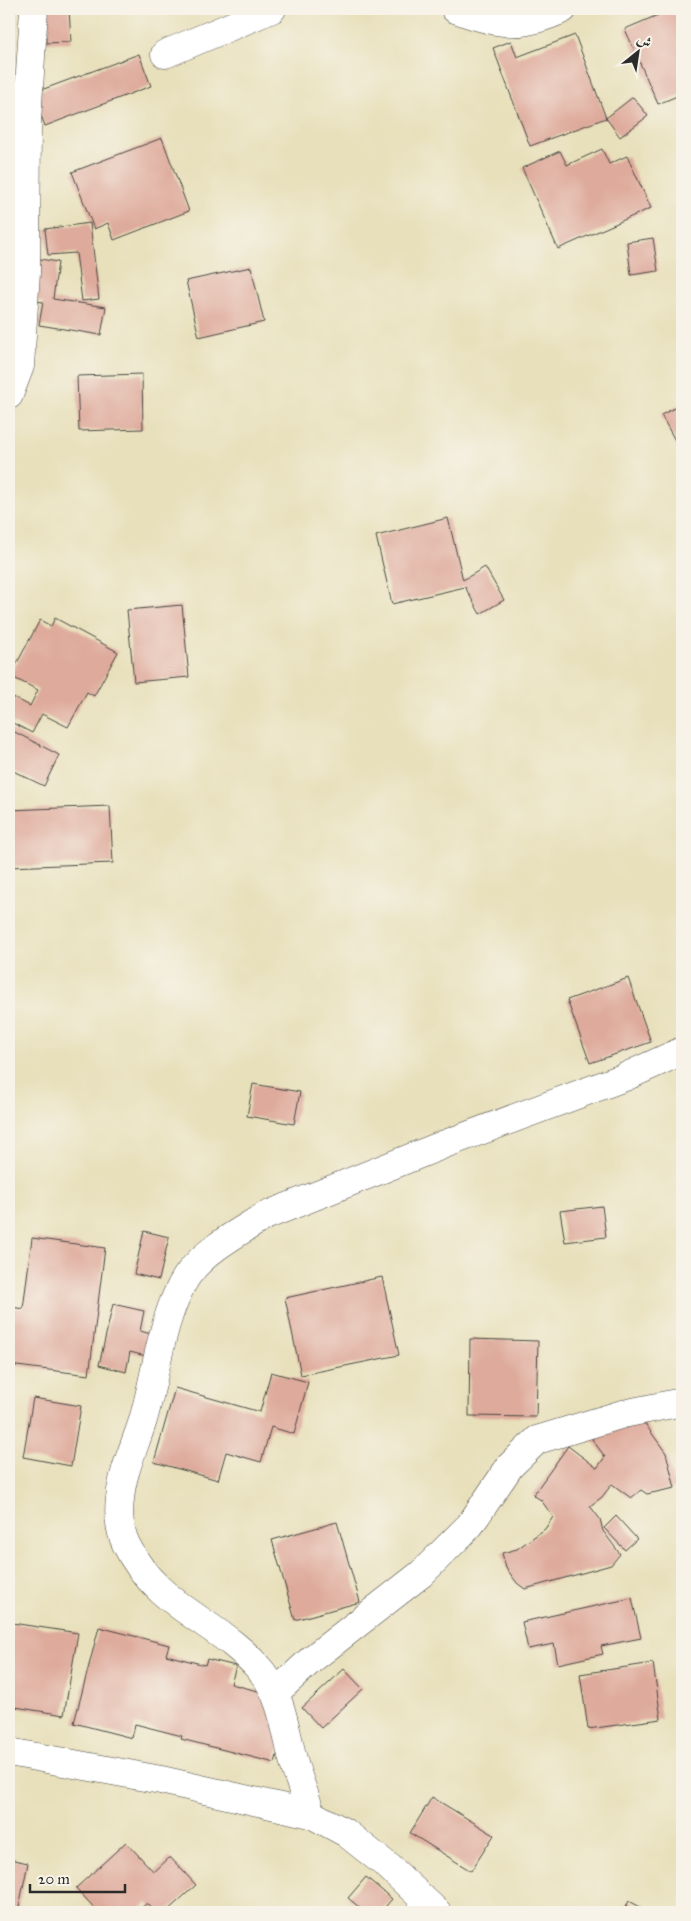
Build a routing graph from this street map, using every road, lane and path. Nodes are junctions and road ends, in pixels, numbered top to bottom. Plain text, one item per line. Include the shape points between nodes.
1 (34, 9) edge
2 (272, 9) edge
3 (455, 9) edge
4 (564, 9) edge
5 (165, 54) dead end
6 (9, 395) edge
7 (682, 1051) edge
8 (682, 1402) edge
9 (275, 1692) junction
10 (9, 1752) edge
11 (311, 1814) junction
12 (437, 1912) edge

1 - 6 street via 27,121 26,273 20,366
2 - 5 street
3 - 4 street via 490,22 513,24
7 - 9 street via 625,1077 265,1216 214,1250 188,1275 173,1303 143,1420 123,1480 118,1520 135,1562 148,1580 248,1657
8 - 9 street via 623,1414 537,1440 510,1466 470,1525 421,1574 312,1658
9 - 11 street
10 - 11 street via 161,1780
11 - 12 street via 346,1833 389,1866

